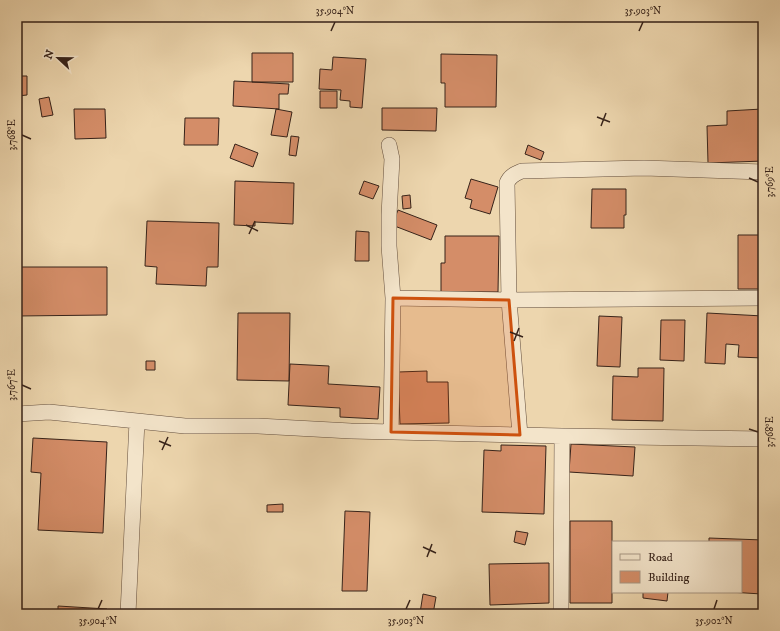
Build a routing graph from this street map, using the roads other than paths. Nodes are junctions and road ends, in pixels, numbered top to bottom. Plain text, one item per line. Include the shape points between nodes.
1 (389, 145) dead end
2 (763, 172) edge
3 (393, 298) junction
4 (763, 298) edge
5 (510, 300) junction
6 (17, 414) edge
7 (137, 421) junction
8 (391, 432) junction
9 (520, 435) junction
10 (562, 436) junction
11 (763, 439) edge
12 (128, 614) edge
13 (561, 614) edge

1 - 3 street via 392,159 389,246
2 - 5 street via 644,168 522,171 514,175 507,183
3 - 5 street
3 - 8 street
4 - 5 street
5 - 9 street
6 - 7 street via 49,412
7 - 8 street via 185,426 258,426
7 - 12 street
8 - 9 street
9 - 10 street
10 - 11 street
10 - 13 street

